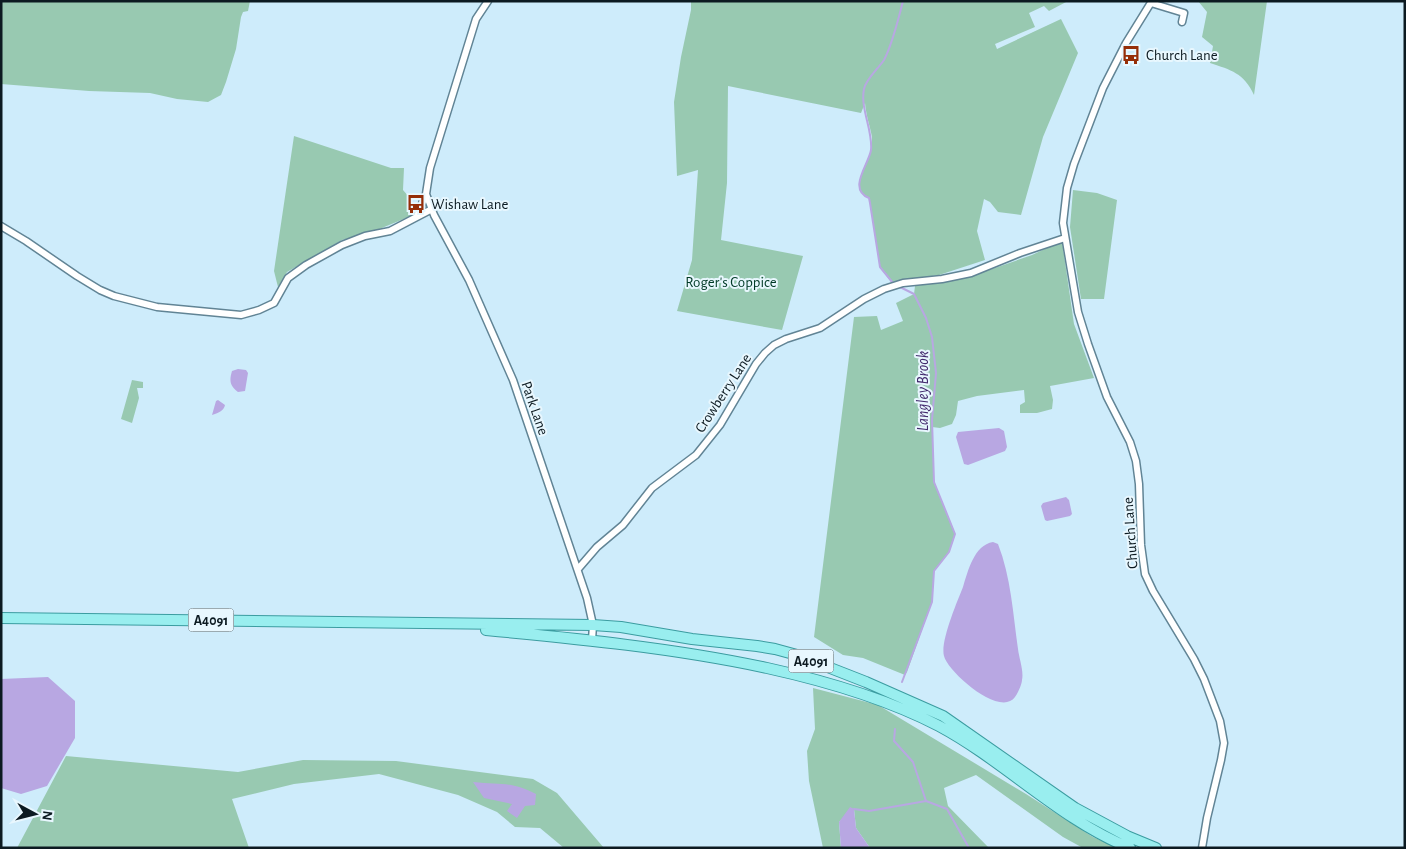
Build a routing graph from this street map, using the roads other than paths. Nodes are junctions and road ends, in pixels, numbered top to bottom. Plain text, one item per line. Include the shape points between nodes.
1 (488, 1) edge
2 (1152, 2) edge
3 (1182, 22) dead end
4 (426, 194) junction
5 (432, 209) junction
6 (416, 216) junction
7 (1, 226) edge
8 (1065, 238) junction
9 (578, 570) junction
10 (1, 618) edge
11 (420, 623) junction
12 (593, 625) junction
13 (592, 640) junction
14 (1130, 848) edge
15 (1156, 848) edge
16 (1202, 848) edge

1 - 4 street via 476,19 430,168
2 - 3 street via 1184,13
2 - 8 street, Church Lane via 1115,63 1074,164 1063,214
4 - 5 street, Park Lane
4 - 6 street
5 - 6 street
5 - 9 street, Park Lane via 469,280 513,380
6 - 7 street via 390,231 342,245 306,265 288,278 274,303 241,315 157,306 114,296
8 - 9 street, Crowberry Lane via 971,273 884,289 820,328 774,345 756,364 720,425 696,454 652,488 623,525 597,547
8 - 16 street, Church Lane via 1078,312 1088,344 1107,397 1136,461 1145,574 1194,659 1220,721 1224,743
9 - 12 street, Park Lane
10 - 11 main road, A4091
11 - 12 main road, A4091
11 - 13 main road, A4091
12 - 13 street, Park Lane
12 - 15 main road, A4091 via 757,646 797,655 866,682 943,716 1075,808
13 - 14 main road, A4091 via 744,663 820,681 880,700 917,715 965,741 1070,816

